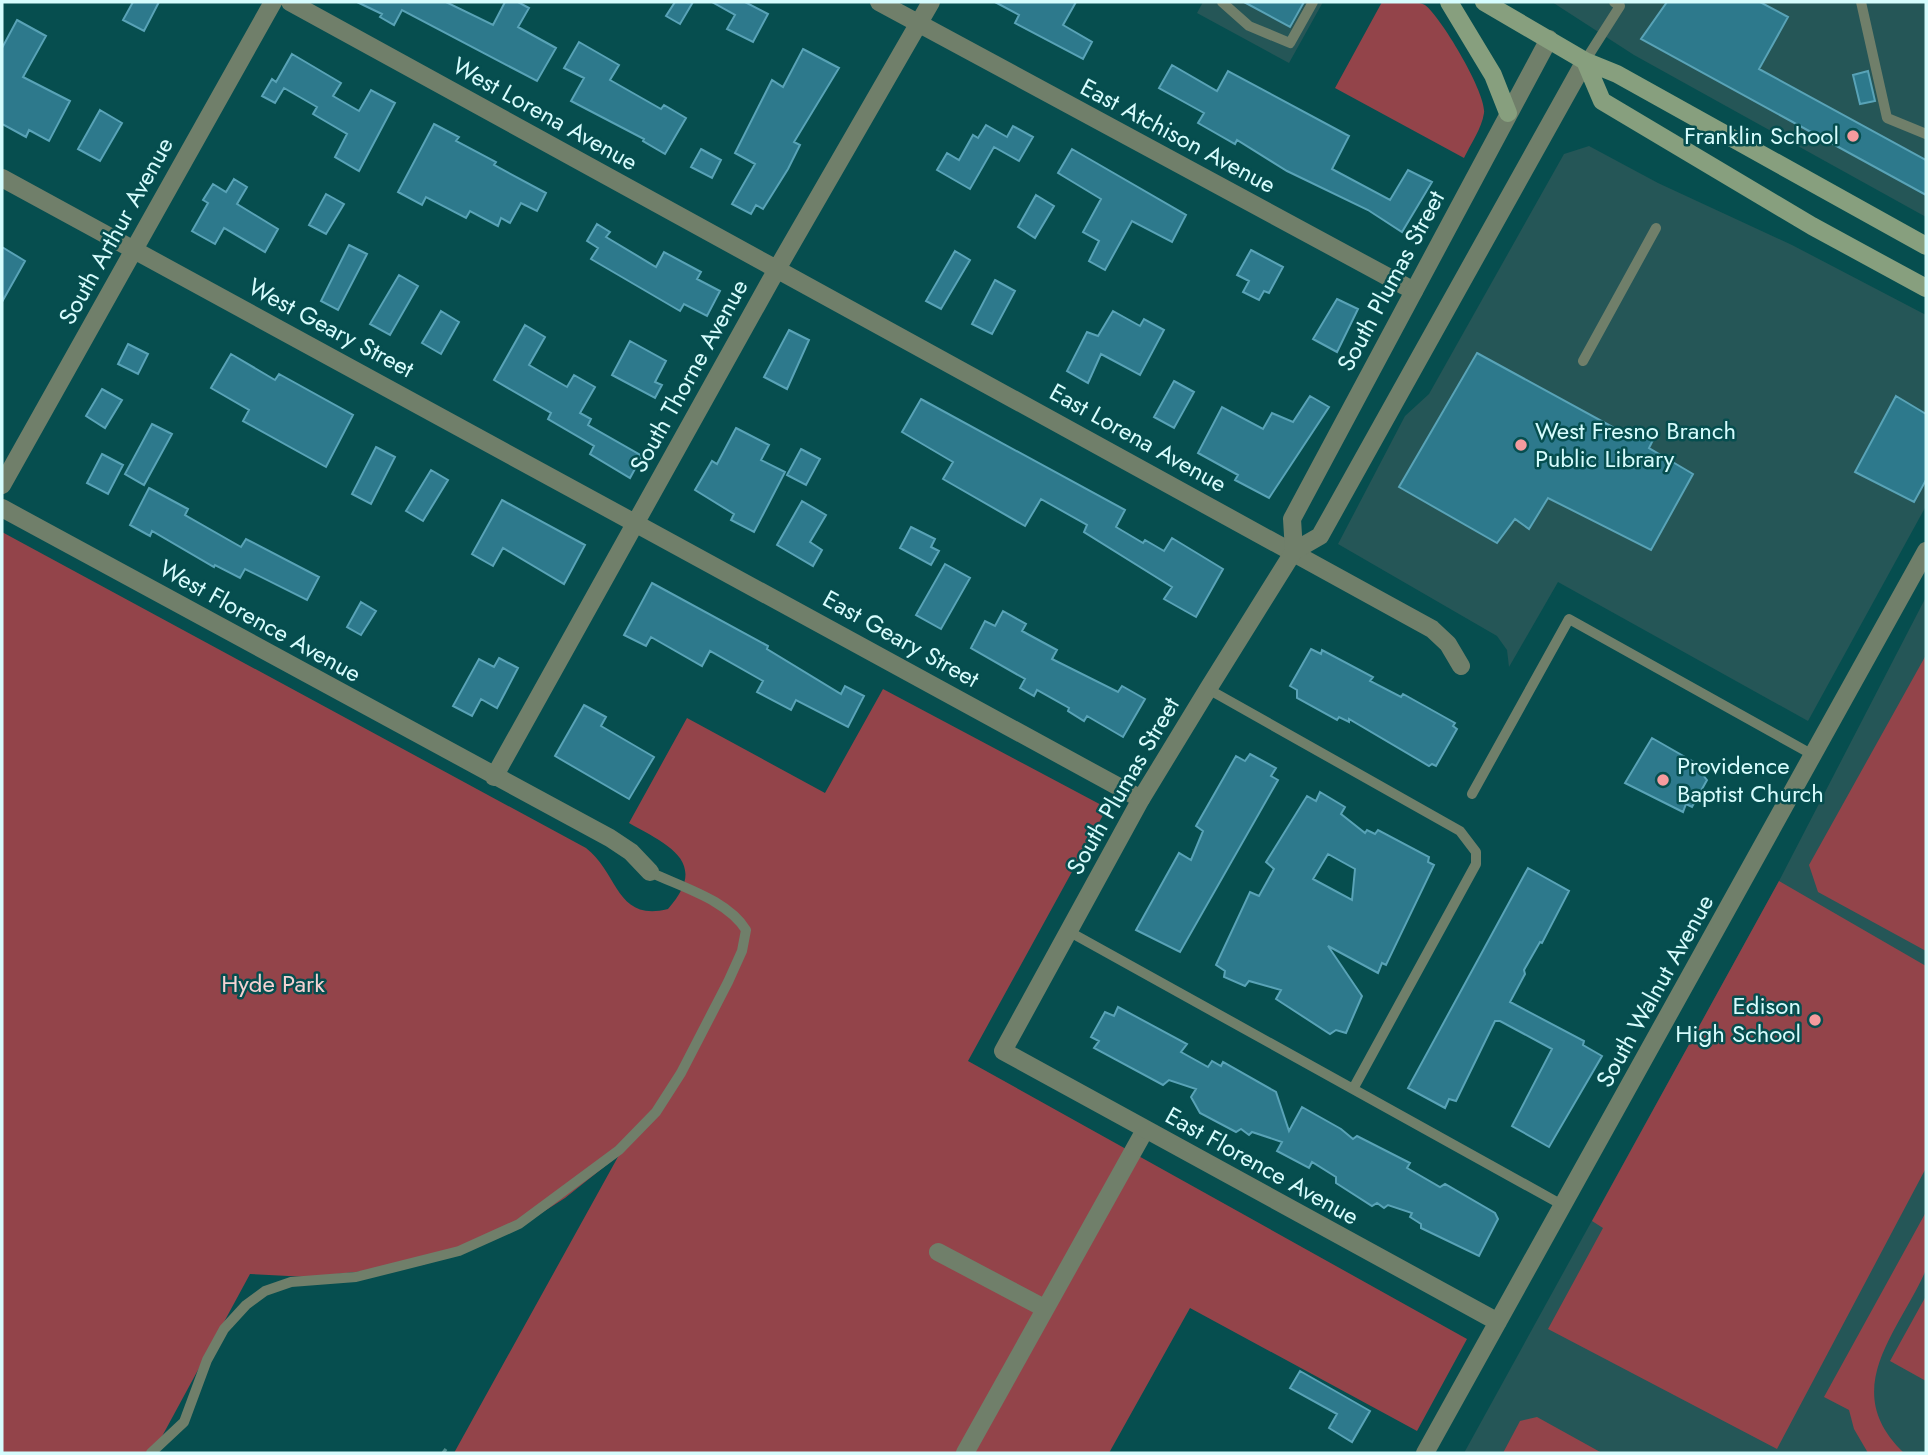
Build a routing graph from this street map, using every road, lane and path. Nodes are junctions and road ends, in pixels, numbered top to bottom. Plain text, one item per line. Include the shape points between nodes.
1 (273, 2) edge
2 (290, 2) edge
3 (879, 2) edge
4 (931, 2) edge
5 (1222, 2) edge
6 (1313, 2) edge
7 (1449, 2) edge
8 (1484, 2) edge
9 (1614, 2) edge
10 (1861, 2) edge
11 (919, 24) junction
12 (1549, 39) junction
13 (1585, 61) junction
14 (1508, 113) junction
15 (1926, 134) edge
16 (2, 178) edge
17 (1656, 228) dead end
18 (1926, 246) edge
19 (133, 249) junction
20 (777, 269) junction
21 (1926, 288) edge
22 (1414, 291) junction
23 (1583, 361) dead end
24 (2, 485) edge
25 (2, 508) edge
26 (636, 522) junction
27 (1294, 551) junction
28 (1926, 551) edge
29 (1461, 666) dead end
30 (1208, 689) junction
31 (1812, 755) junction
32 (495, 777) junction
33 (1472, 794) dead end
34 (1141, 799) junction
35 (650, 872) joint
36 (1068, 931) junction
37 (1003, 1051) joint
38 (1353, 1089) junction
39 (1144, 1130) junction
40 (1564, 1206) junction
41 (938, 1252) dead end
42 (1044, 1308) junction
43 (1498, 1322) junction
44 (151, 1453) edge
45 (965, 1453) edge
46 (1425, 1453) edge

1 - 19 street, South Arthur Avenue
2 - 20 street, West Lorena Avenue
3 - 11 street, East Atchison Avenue
4 - 11 street, South Thorne Avenue
5 - 6 lane via 1249,26 1290,43
7 - 14 main road via 1493,75
8 - 12 main road
9 - 13 lane via 1620,6
10 - 15 lane via 1886,117
11 - 20 street, South Thorne Avenue
11 - 22 street, East Atchison Avenue
12 - 13 main road
12 - 14 street, South Plumas Street
13 - 18 main road via 1620,76
13 - 21 main road via 1602,101
13 - 27 street, South Plumas Street via 1320,536
14 - 22 street, South Plumas Street
16 - 19 street, West Geary Street
17 - 23 lane
19 - 24 street, South Arthur Avenue
19 - 26 street, West Geary Street
20 - 26 street, South Thorne Avenue
20 - 27 street, East Lorena Avenue
22 - 27 street, South Plumas Street via 1292,519
25 - 32 street, West Florence Avenue
26 - 32 street, South Thorne Avenue
26 - 34 street, East Geary Street
27 - 29 street, East Lorena Avenue via 1432,629
27 - 30 street, South Plumas Street
28 - 31 street, South Walnut Avenue
30 - 34 street, South Plumas Street
30 - 38 lane via 1460,831 1476,852 1476,864
31 - 33 lane via 1569,619
31 - 40 street, South Walnut Avenue
32 - 35 street via 611,838
34 - 36 street, South Plumas Street
35 - 44 lane via 728,910 746,930 742,951 714,1011 656,1112 619,1150 519,1224 459,1251 398,1268 291,1282 265,1291 224,1329 184,1422
36 - 37 street, South Plumas Street
36 - 38 lane
37 - 39 street, East Florence Avenue
38 - 40 lane
39 - 42 street
39 - 43 street, East Florence Avenue
40 - 43 street, South Walnut Avenue
41 - 42 street
42 - 45 street
43 - 46 street, South Walnut Avenue

